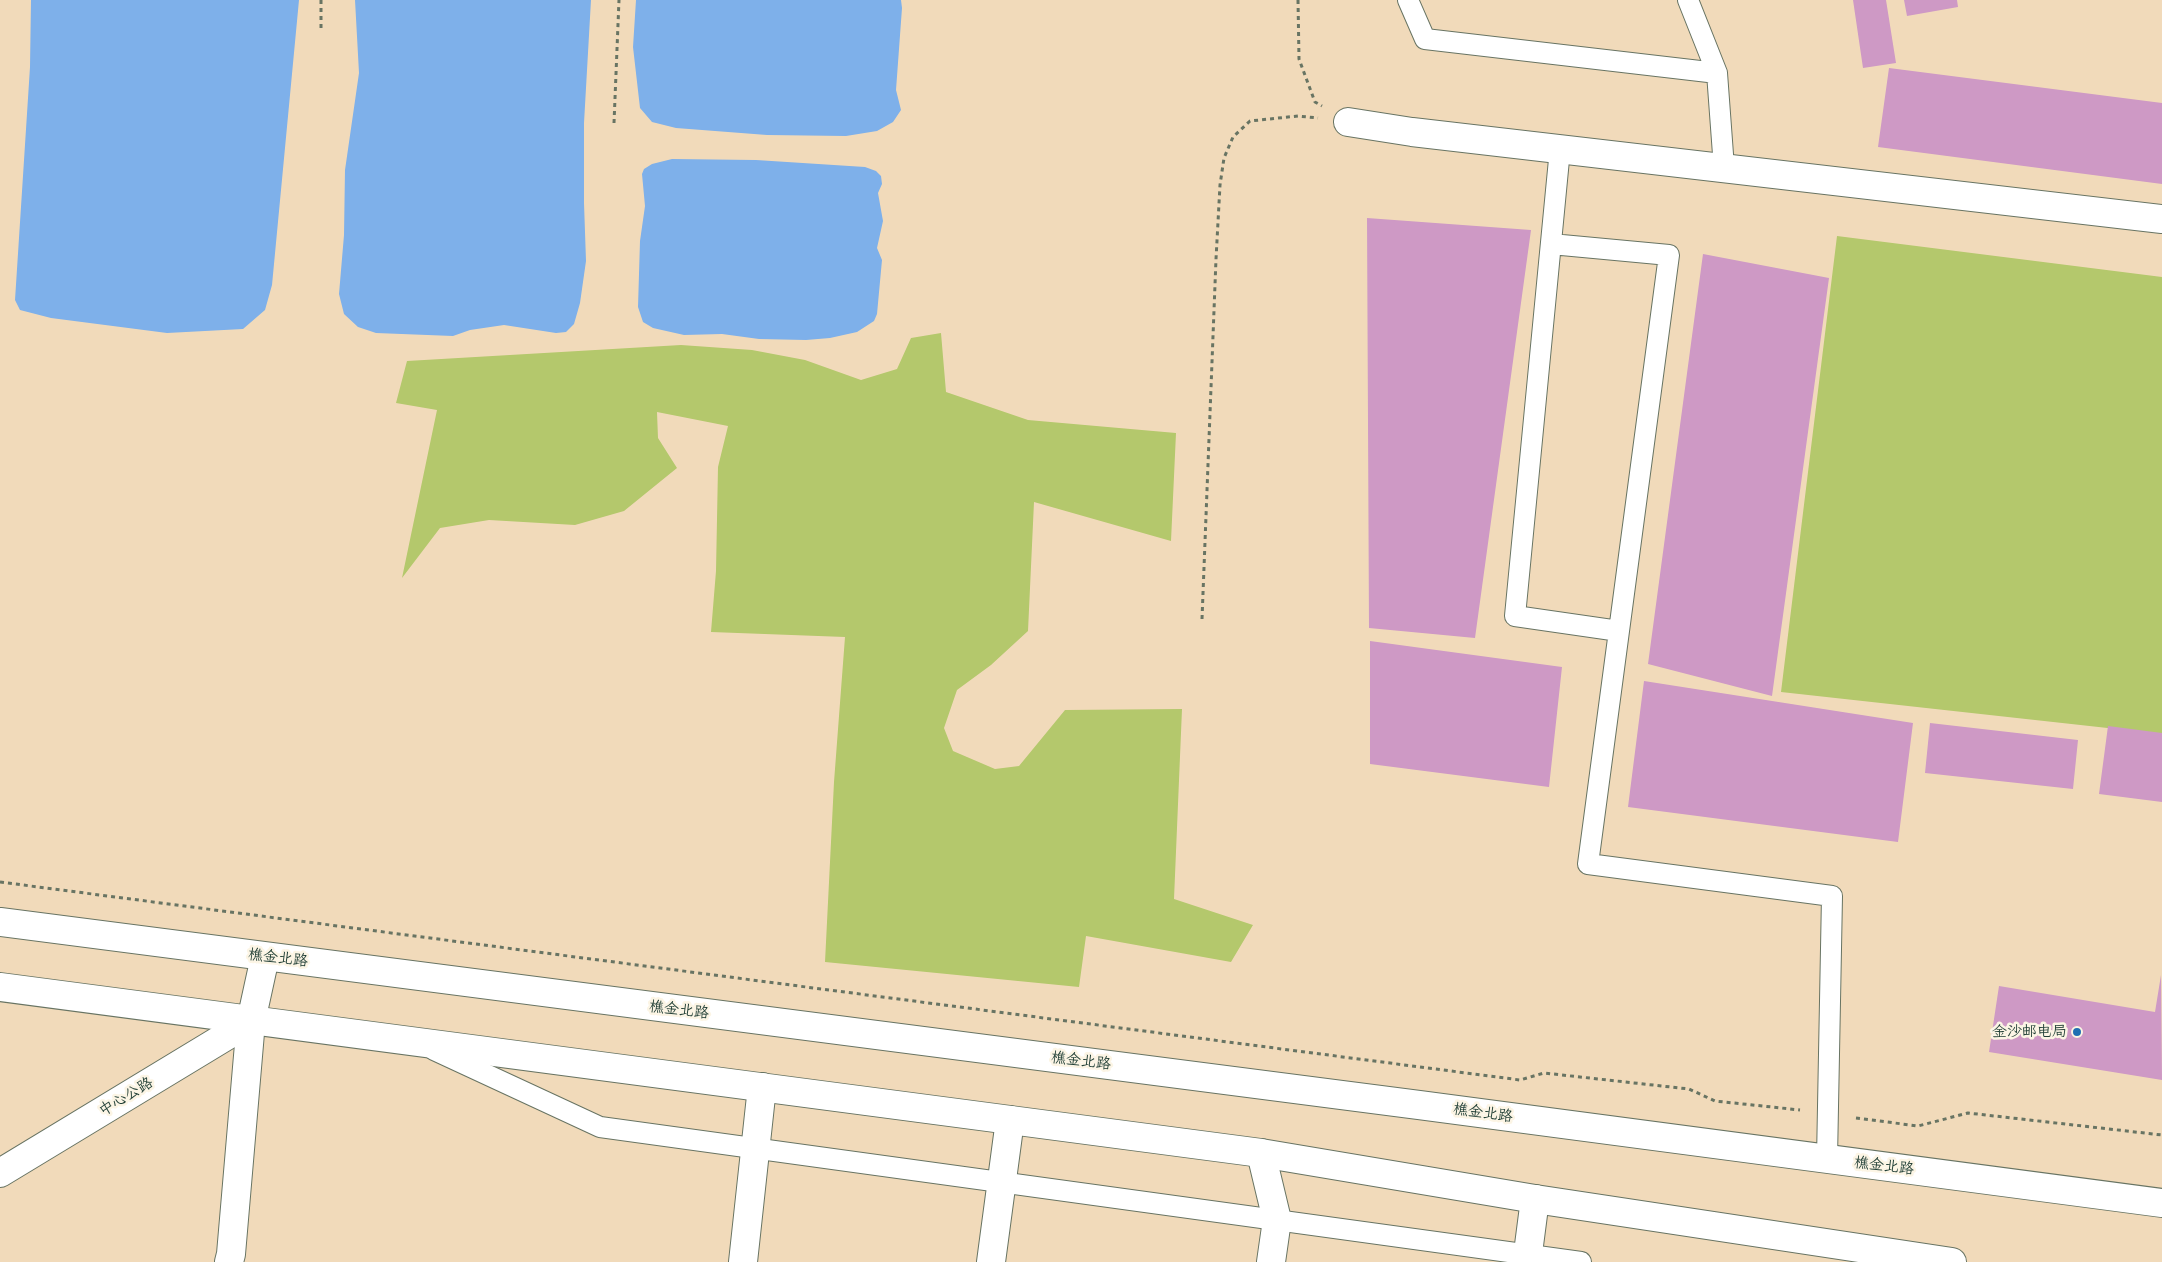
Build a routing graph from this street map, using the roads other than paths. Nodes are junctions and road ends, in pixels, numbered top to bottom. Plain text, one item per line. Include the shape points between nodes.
1 (1408, 0) edge
2 (1688, 0) edge
3 (1717, 73) junction
4 (1348, 122) road end
5 (1560, 149) junction
6 (1724, 168) junction
7 (2162, 219) edge
8 (1551, 244) junction
9 (1619, 631) junction
10 (0, 922) edge
11 (265, 957) junction
12 (0, 987) edge
13 (251, 1021) junction
14 (416, 1042) junction
15 (762, 1087) junction
16 (1010, 1120) junction
17 (756, 1148) junction
18 (1261, 1153) junction
19 (1827, 1158) junction
20 (2, 1171) edge
21 (1001, 1182) junction
22 (1535, 1199) junction
23 (2162, 1203) edge
24 (1277, 1220) junction
25 (1529, 1258) edge
26 (229, 1262) edge
27 (743, 1262) edge
28 (992, 1262) edge
29 (1271, 1262) edge
30 (1581, 1262) edge
31 (1952, 1262) edge

1 - 3 lane via 1425,38
2 - 3 lane
3 - 6 lane
4 - 5 main road
5 - 6 main road
5 - 8 lane
6 - 7 main road
8 - 9 lane via 1515,616
8 - 9 lane via 1670,254
9 - 19 lane via 1588,864 1832,896
10 - 11 main road, 樵金北路
11 - 13 main road
11 - 19 main road, 樵金北路
12 - 13 main road
13 - 14 main road
13 - 20 main road, 中心公路
13 - 26 main road
14 - 15 main road
14 - 17 lane via 600,1127
15 - 16 main road
15 - 17 main road
16 - 18 main road
16 - 21 main road
17 - 21 lane
17 - 27 main road
18 - 22 main road
18 - 24 main road
19 - 23 main road, 樵金北路
21 - 24 lane
21 - 28 main road
22 - 25 main road
22 - 31 main road
24 - 25 lane
24 - 29 main road
25 - 30 lane

